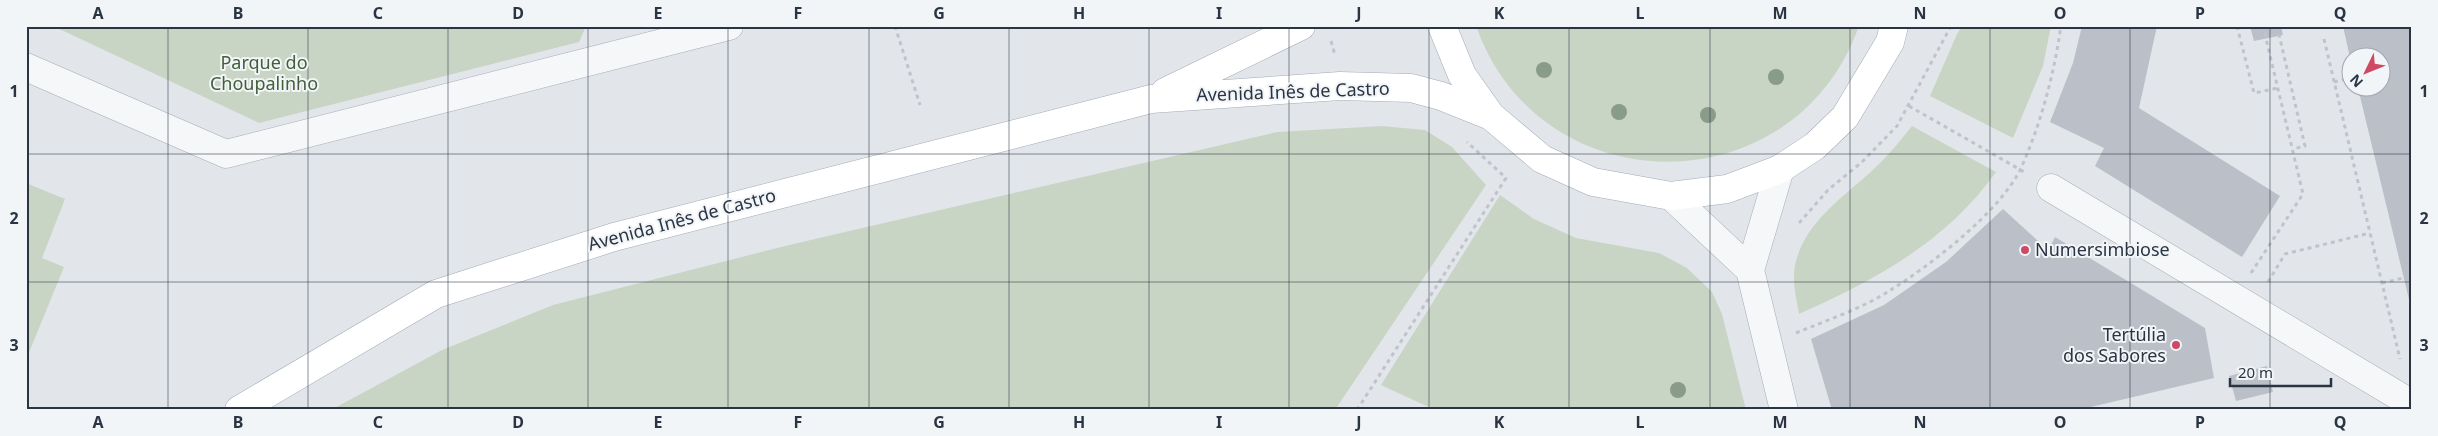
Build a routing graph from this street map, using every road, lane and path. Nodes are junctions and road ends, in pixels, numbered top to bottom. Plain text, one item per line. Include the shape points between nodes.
1 (729, 26) edge
2 (895, 26) edge
3 (1301, 26) edge
4 (1442, 26) edge
5 (1894, 26) edge
6 (1951, 26) edge
7 (2061, 26) edge
8 (2237, 26) edge
9 (2263, 26) edge
10 (2277, 26) edge
11 (2324, 39) dead end
12 (1331, 41) dead end
13 (1336, 63) dead end
14 (26, 67) edge
15 (2340, 80) edge
16 (2334, 82) junction
17 (2278, 88) junction
18 (1151, 98) junction
19 (920, 105) dead end
20 (1909, 106) junction
21 (1491, 116) junction
22 (1462, 139) dead end
23 (2293, 149) junction
24 (1780, 169) junction
25 (2020, 169) junction
26 (2051, 188) joint
27 (1671, 196) junction
28 (1797, 225) dead end
29 (2370, 233) junction
30 (2256, 266) dead end
31 (1750, 270) junction
32 (2271, 277) dead end
33 (2403, 278) dead end
34 (2382, 283) junction
35 (1794, 325) dead end
36 (2395, 337) dead end
37 (2411, 403) edge
38 (239, 410) edge
39 (1357, 410) edge
40 (1784, 410) edge
41 (2380, 410) edge

1 - 14 street via 226,154
2 - 19 path
3 - 18 main road, Avenida Inês de Castro
4 - 21 main road via 1462,75
5 - 24 main road via 1890,42 1846,117 1815,146
6 - 20 path
7 - 25 path via 2052,74
8 - 17 path via 2254,93
9 - 17 path
10 - 23 path via 2305,146
11 - 16 path
12 - 13 path
15 - 16 path
16 - 29 path
17 - 23 path
18 - 21 main road, Avenida Inês de Castro via 1340,86 1401,87 1441,96
18 - 38 main road, Avenida Inês de Castro via 614,237 436,294
20 - 25 path
20 - 28 path via 1897,126 1862,162 1828,190
21 - 27 main road via 1542,159 1593,182
22 - 39 path via 1506,178
23 - 30 path via 2303,194
24 - 27 main road via 1727,189
24 - 31 street
25 - 26 path
25 - 35 path via 1998,201 1948,250 1888,292 1796,333
26 - 37 street
27 - 31 street
29 - 32 path via 2285,254
29 - 34 path
31 - 40 street
33 - 34 path
34 - 36 path
37 - 41 street

